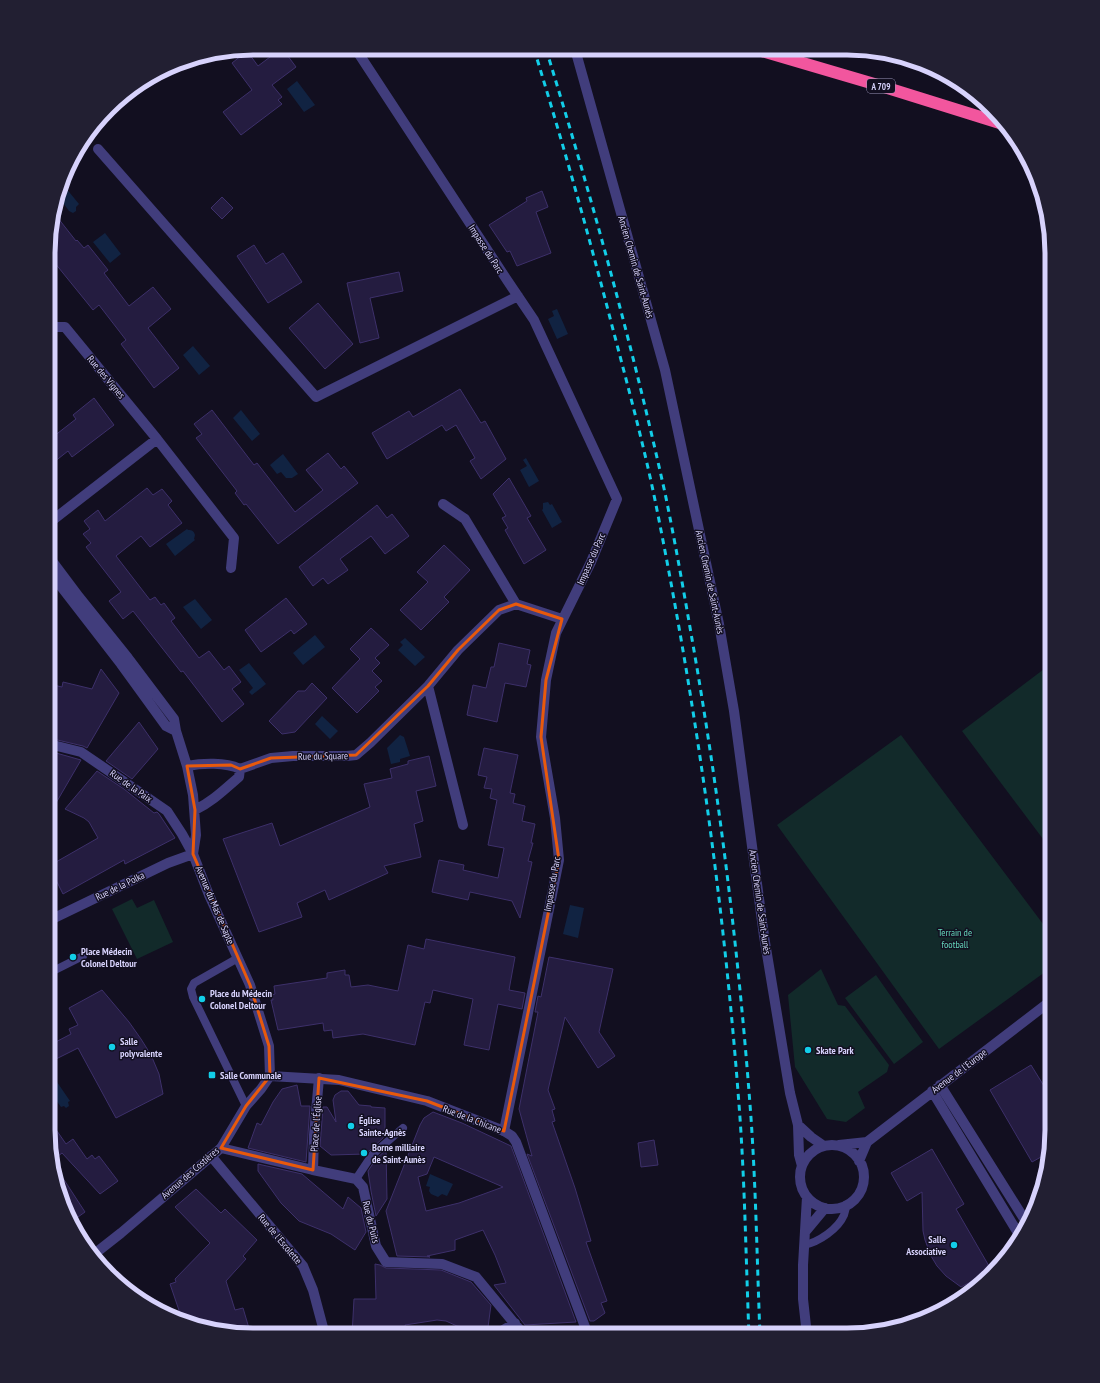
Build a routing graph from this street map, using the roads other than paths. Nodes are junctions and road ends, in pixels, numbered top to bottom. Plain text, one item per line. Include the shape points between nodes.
1 (360, 55) edge
2 (576, 55) edge
3 (775, 55) edge
4 (996, 122) edge
5 (98, 149) dead end
6 (518, 296) junction
7 (55, 327) edge
8 (157, 439) junction
9 (443, 504) dead end
10 (55, 518) edge
11 (55, 565) edge
12 (231, 568) dead end
13 (55, 580) edge
14 (516, 604) junction
15 (562, 619) junction
16 (428, 686) junction
17 (176, 731) junction
18 (55, 746) edge
19 (187, 766) junction
20 (240, 769) junction
21 (195, 810) junction
22 (463, 825) dead end
23 (193, 854) junction
24 (55, 918) edge
25 (82, 956) dead end
26 (238, 958) junction
27 (55, 970) edge
28 (1045, 1005) edge
29 (270, 1076) junction
30 (319, 1078) junction
31 (940, 1085) junction
32 (932, 1091) junction
33 (246, 1106) junction
34 (798, 1125) junction
35 (402, 1128) dead end
36 (504, 1131) junction
37 (867, 1142) junction
38 (829, 1146) junction
39 (221, 1148) junction
40 (211, 1156) junction
41 (859, 1161) junction
42 (802, 1166) junction
43 (313, 1170) junction
44 (356, 1179) junction
45 (807, 1197) junction
46 (846, 1205) junction
47 (825, 1208) junction
48 (1025, 1219) edge
49 (1017, 1231) edge
50 (805, 1232) junction
51 (804, 1245) junction
52 (97, 1252) edge
53 (515, 1323) junction
54 (323, 1328) edge
55 (506, 1328) edge
56 (519, 1328) edge
57 (585, 1328) edge
58 (807, 1328) edge

1 - 6 street, Impasse du Parc
2 - 34 street, Ancien Chemin de Saint-Aunès via 665,370 719,624 734,711 764,936 790,1093
3 - 4 highway, A 709
5 - 6 street via 316,397
6 - 15 street, Impasse du Parc via 534,320 617,499 591,562
7 - 8 street, Rue des Vignes via 65,327
8 - 10 street
8 - 12 street, Rue des Vignes via 234,538
9 - 14 street via 465,519
11 - 17 street, Avenue du Mas de Sapte via 174,719
13 - 17 street via 166,726
14 - 15 street
14 - 16 street, Rue du Square via 499,610 458,650
15 - 36 street, Impasse du Parc via 556,633 546,680 541,737 555,818 559,860
16 - 20 street, Rue du Square via 356,755 271,758
16 - 22 street
17 - 19 street, Avenue du Mas de Sapte
18 - 23 street, Rue de la Paix via 81,752 167,811
19 - 20 street via 199,763 232,765
19 - 21 street, Avenue du Mas de Sapte
20 - 21 street via 239,777 216,797
21 - 23 street, Avenue du Mas de Sapte via 196,835
23 - 24 street, Rue de la Polka via 168,862
23 - 26 street, Avenue du Mas de Sapte
25 - 27 lane
26 - 29 street, Avenue du Mas de Sapte via 250,985 268,1046
26 - 33 lane via 194,983 191,989
28 - 31 street, Avenue de l'Europe
29 - 30 street, Rue de la Chicane
29 - 33 street, Avenue des Costières
30 - 36 street, Rue de la Chicane via 339,1080 427,1101
30 - 43 street, Place de l'Église
31 - 32 street, Avenue de l'Europe
31 - 48 street
32 - 37 street, Avenue de l'Europe
32 - 49 street
33 - 39 street, Avenue des Costières
34 - 38 street via 811,1137
34 - 42 street, Ancien Chemin de Saint-Aunès via 799,1156
35 - 44 lane via 372,1155
36 - 57 street, Rue de la Chicane via 516,1142
37 - 38 street
37 - 41 street, Avenue de l'Europe
38 - 41 street via 848,1150
38 - 42 street via 815,1150
39 - 40 street, Avenue des Costières
39 - 43 street
40 - 52 street, Avenue des Costières
40 - 54 street, Rue de l'Escolette via 303,1266 313,1290
41 - 46 street via 863,1170 861,1190 855,1199
42 - 45 street via 800,1176
43 - 44 street
44 - 53 street, Rue du Puits via 363,1187 376,1246 386,1262 442,1264 476,1277
45 - 47 street
45 - 50 street
46 - 47 street via 836,1209
46 - 51 lane via 844,1215 834,1228 815,1242
47 - 50 street
50 - 51 street
51 - 58 street via 803,1299
53 - 55 street
53 - 56 street, Rue du Puits

